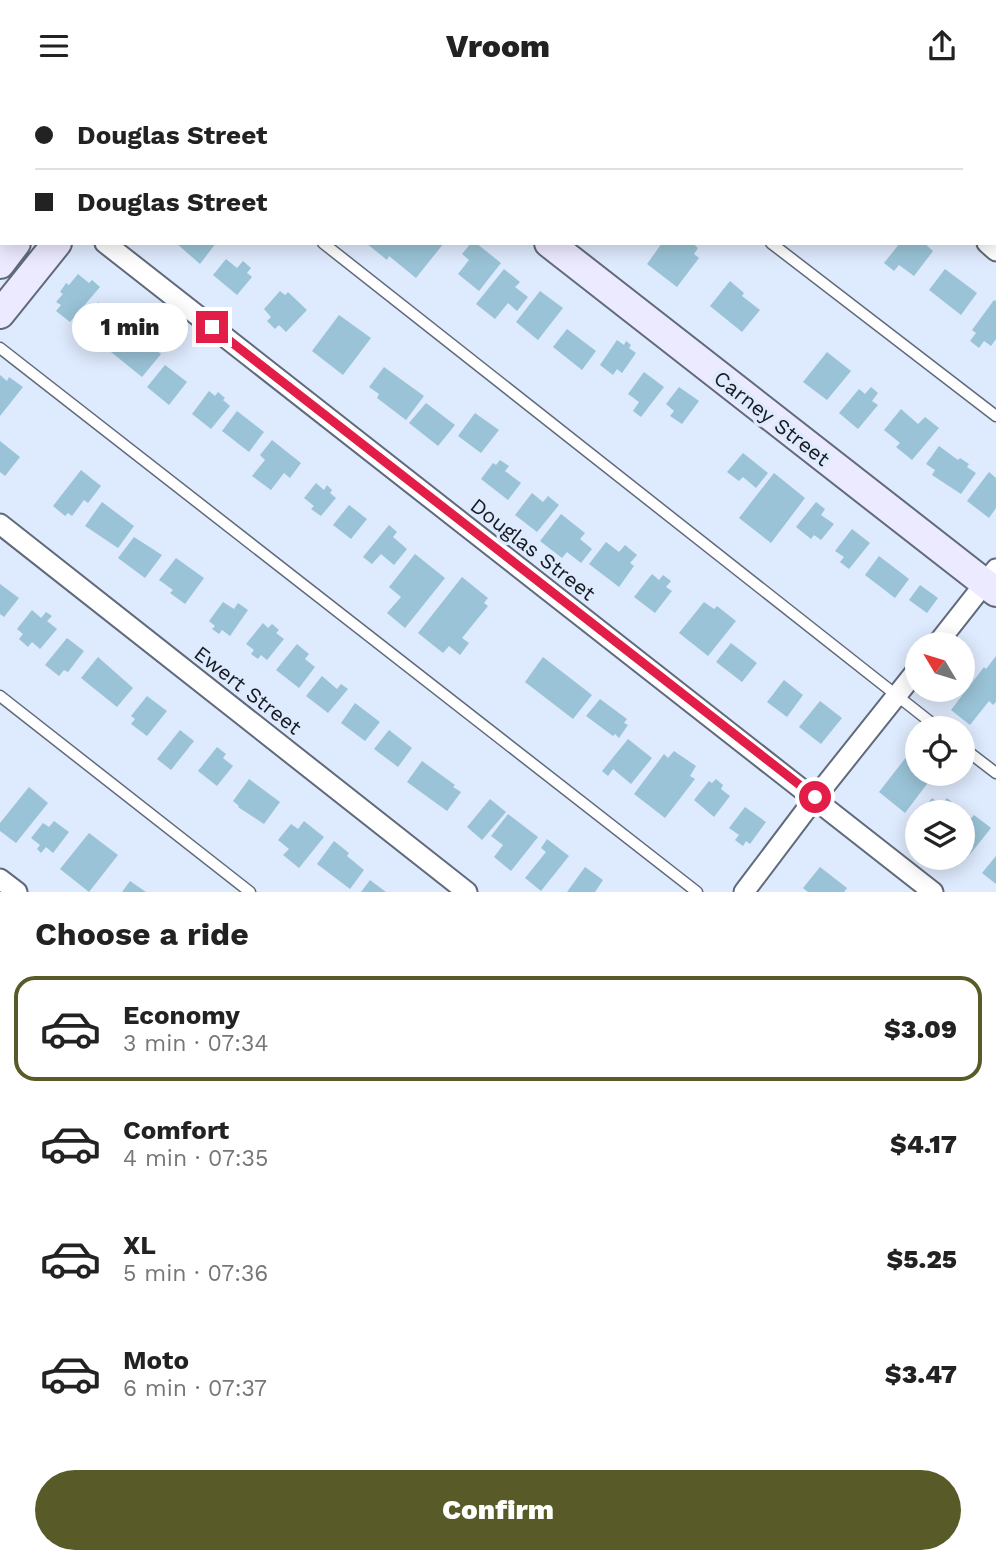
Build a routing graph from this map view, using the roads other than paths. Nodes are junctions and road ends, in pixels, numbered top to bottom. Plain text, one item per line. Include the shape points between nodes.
1 (14, 245) edge
2 (55, 245) edge
3 (108, 245) edge
4 (326, 245) edge
5 (551, 245) edge
6 (774, 245) edge
7 (0, 264) edge
8 (0, 314) edge
9 (0, 348) edge
10 (996, 416) edge
11 (0, 524) edge
12 (992, 582) edge
13 (948, 632) edge
14 (905, 686) edge
15 (0, 696) edge
16 (897, 696) junction
17 (923, 716) edge
18 (975, 757) edge
19 (996, 773) edge
20 (815, 797) junction
21 (0, 879) edge
22 (17, 892) edge
23 (250, 892) edge
24 (467, 892) edge
25 (697, 892) edge
26 (744, 892) edge
27 (933, 892) edge

1 - 7 street
2 - 8 street
3 - 20 street, Douglas Street
4 - 16 lane
5 - 12 street, Carney Street
6 - 10 lane
9 - 25 lane
11 - 24 street, Ewert Street
12 - 13 street
14 - 16 street
15 - 23 lane
16 - 17 lane
16 - 20 street
18 - 19 lane
20 - 26 street
20 - 27 street, Douglas Street
21 - 22 street

